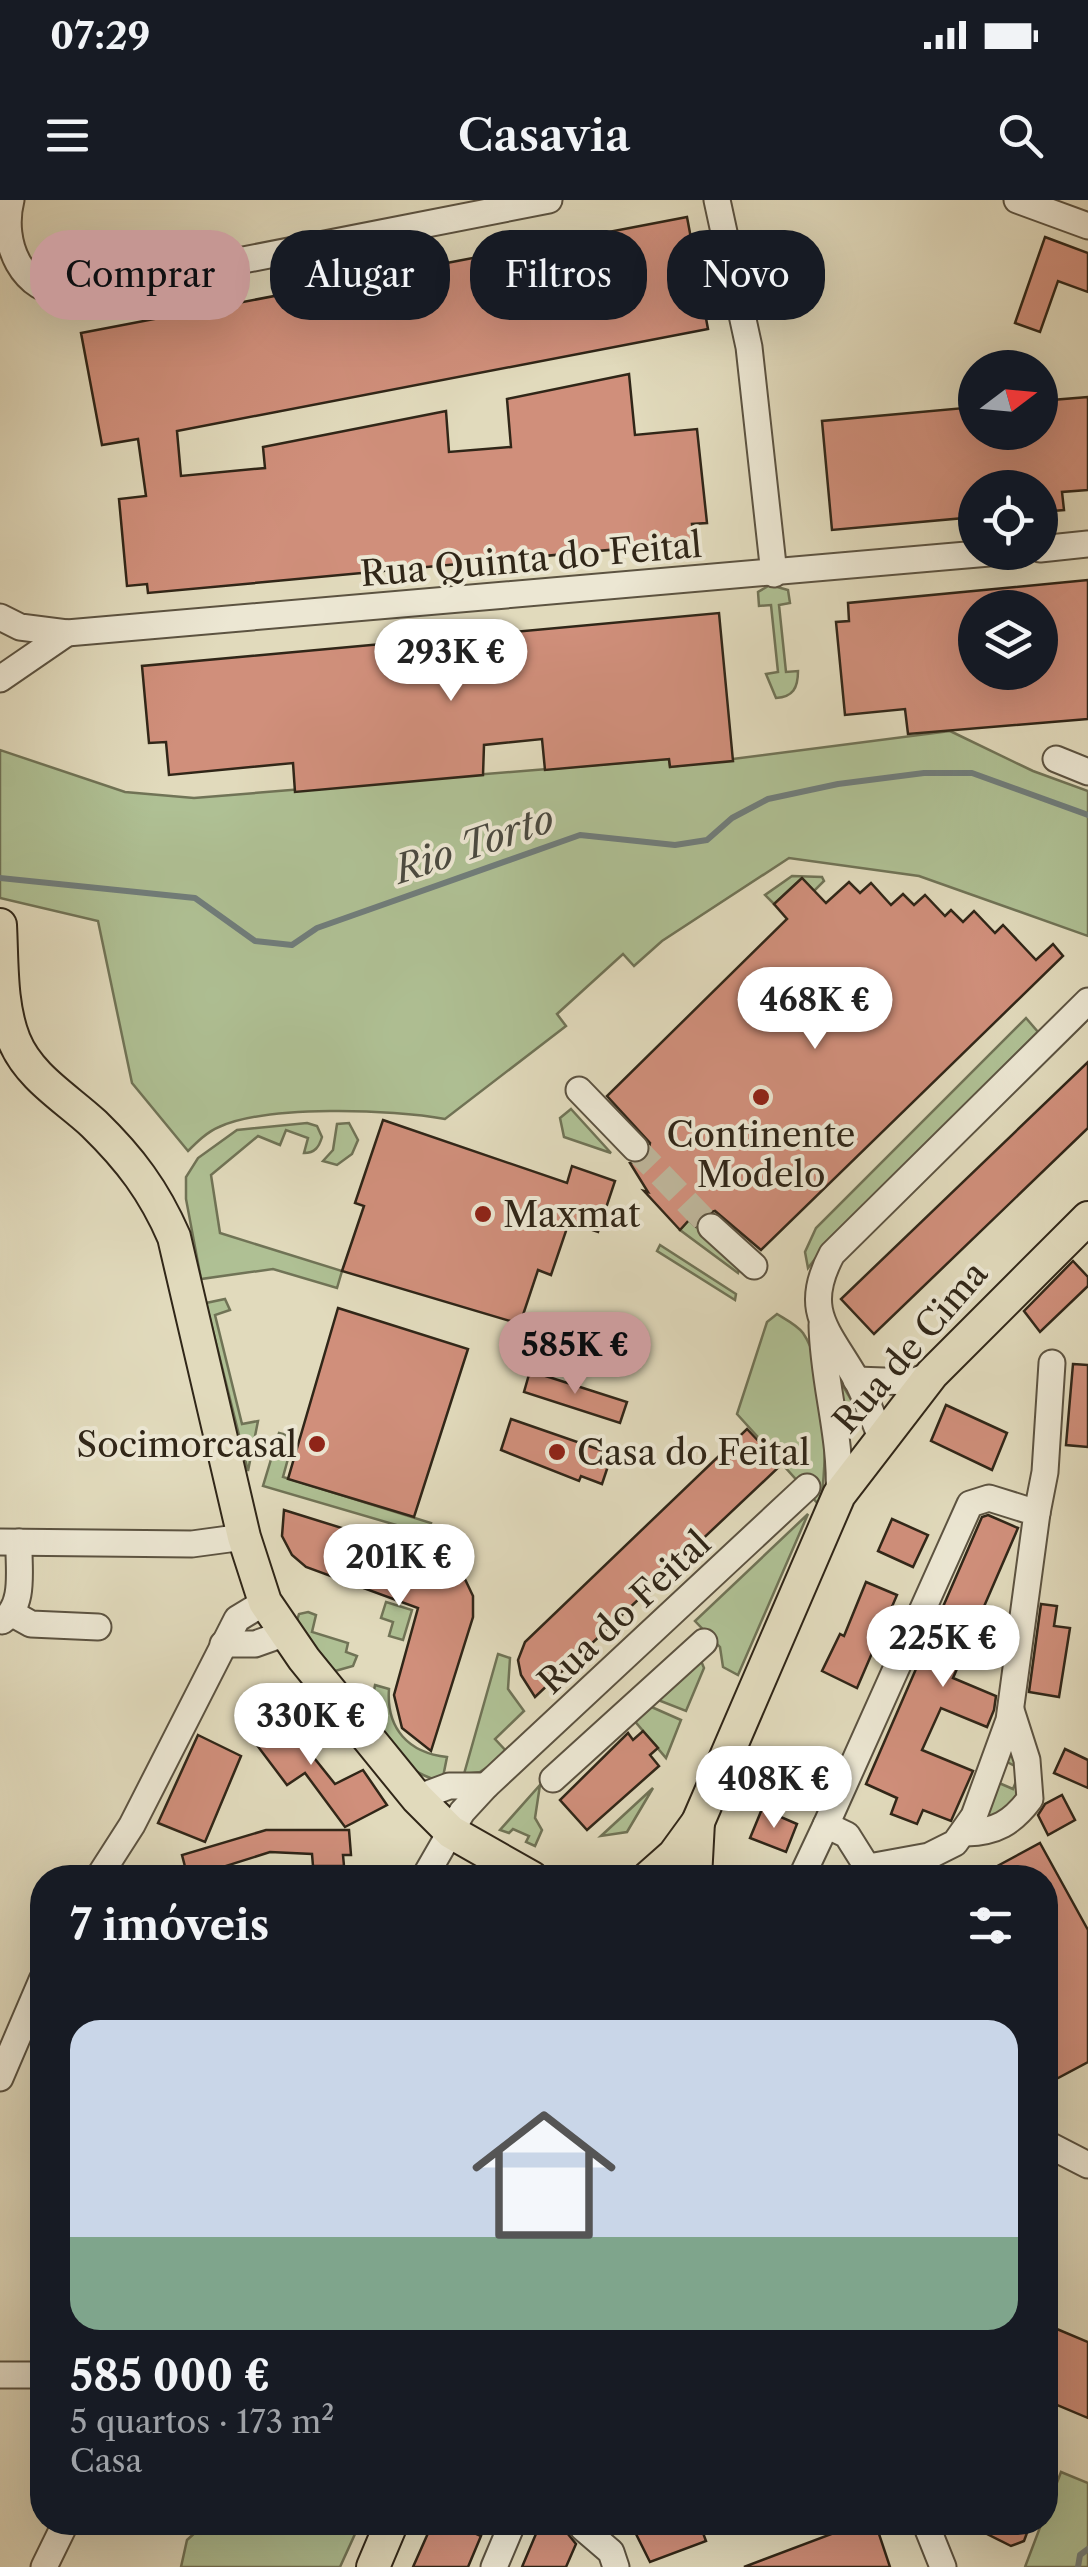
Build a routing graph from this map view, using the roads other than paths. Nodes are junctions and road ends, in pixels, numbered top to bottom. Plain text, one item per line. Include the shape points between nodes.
1 (11, 200) edge
2 (549, 200) edge
3 (717, 200) edge
4 (1016, 200) edge
5 (1088, 226) edge
6 (1088, 544) edge
7 (1058, 547) edge
8 (958, 556) edge
9 (774, 574) junction
10 (6, 626) edge
11 (67, 632) junction
12 (0, 654) edge
13 (0, 679) edge
14 (1056, 759) dead end
15 (1088, 772) edge
16 (0, 925) edge
17 (1088, 1001) edge
18 (579, 1090) dead end
19 (635, 1148) tunnel mouth
20 (1088, 1218) edge
21 (712, 1227) tunnel mouth
22 (754, 1266) dead end
23 (822, 1325) junction
24 (1052, 1363) dead end
25 (932, 1374) junction
26 (856, 1380) junction
27 (880, 1435) junction
28 (823, 1491) junction
29 (1037, 1513) junction
30 (244, 1537) junction
31 (9, 1542) edge
32 (265, 1602) junction
33 (6, 1618) edge
34 (98, 1627) dead end
35 (286, 1632) junction
36 (704, 1642) dead end
37 (223, 1644) junction
38 (1010, 1708) junction
39 (553, 1779) dead end
40 (486, 1786) junction
41 (417, 1798) junction
42 (698, 1822) junction
43 (826, 1825) junction
44 (451, 1832) junction
45 (966, 1833) junction
46 (106, 1865) edge
47 (432, 1865) edge
48 (509, 1865) edge
49 (663, 1865) edge
50 (696, 1865) edge
51 (806, 1865) edge
52 (867, 1865) edge
53 (897, 1865) edge
54 (30, 2008) edge
55 (0, 2078) edge
56 (1058, 2150) edge
57 (1088, 2165) edge
58 (0, 2375) edge
59 (30, 2375) edge
60 (60, 2535) edge
61 (387, 2535) edge
62 (508, 2535) edge
63 (592, 2535) edge
64 (931, 2535) edge
65 (44, 2567) edge
66 (373, 2567) edge
67 (494, 2567) edge
68 (616, 2567) edge
69 (943, 2567) edge

1 - 2 street via 9,239 26,276 35,287 70,294
3 - 9 street via 750,347
4 - 5 street
6 - 7 street
8 - 9 street, Rua Quinta do Feital
9 - 11 street, Rua Quinta do Feital
10 - 11 street
11 - 12 street
11 - 13 street
14 - 15 street
16 - 30 main road via 4,1003 15,1042 32,1071 133,1164 174,1237
17 - 23 street via 832,1254 818,1292
18 - 19 street
20 - 25 main road, Rua de Cima
21 - 22 street
23 - 26 street
23 - 28 street via 841,1461
24 - 29 street
25 - 26 street via 912,1382
25 - 27 main road, Rua de Cima
26 - 27 street
27 - 28 main road, Rua de Cima
28 - 40 street, Rua do Feital
28 - 42 main road, Rua de Cima
29 - 38 street
29 - 43 street via 989,1498 970,1504
30 - 31 street via 192,1544
30 - 32 main road
31 - 33 street via 18,1598
32 - 35 main road
32 - 37 street via 238,1618
33 - 34 street
35 - 37 street via 256,1644
35 - 41 main road
36 - 39 street
37 - 46 street
38 - 45 street
38 - 45 street via 1027,1760 1030,1799 1014,1820
40 - 41 street via 449,1786
40 - 44 street, Rua do Feital
41 - 44 main road
42 - 49 main road, Rua de Cima
42 - 50 main road, Rua de Cima
43 - 51 street
43 - 52 street via 847,1835
44 - 47 street, Rua do Feital
44 - 48 main road
45 - 53 street via 955,1844
54 - 55 street
56 - 57 street
58 - 59 street
60 - 65 street
61 - 66 main road
62 - 67 street
63 - 68 street via 611,2552
64 - 69 street

